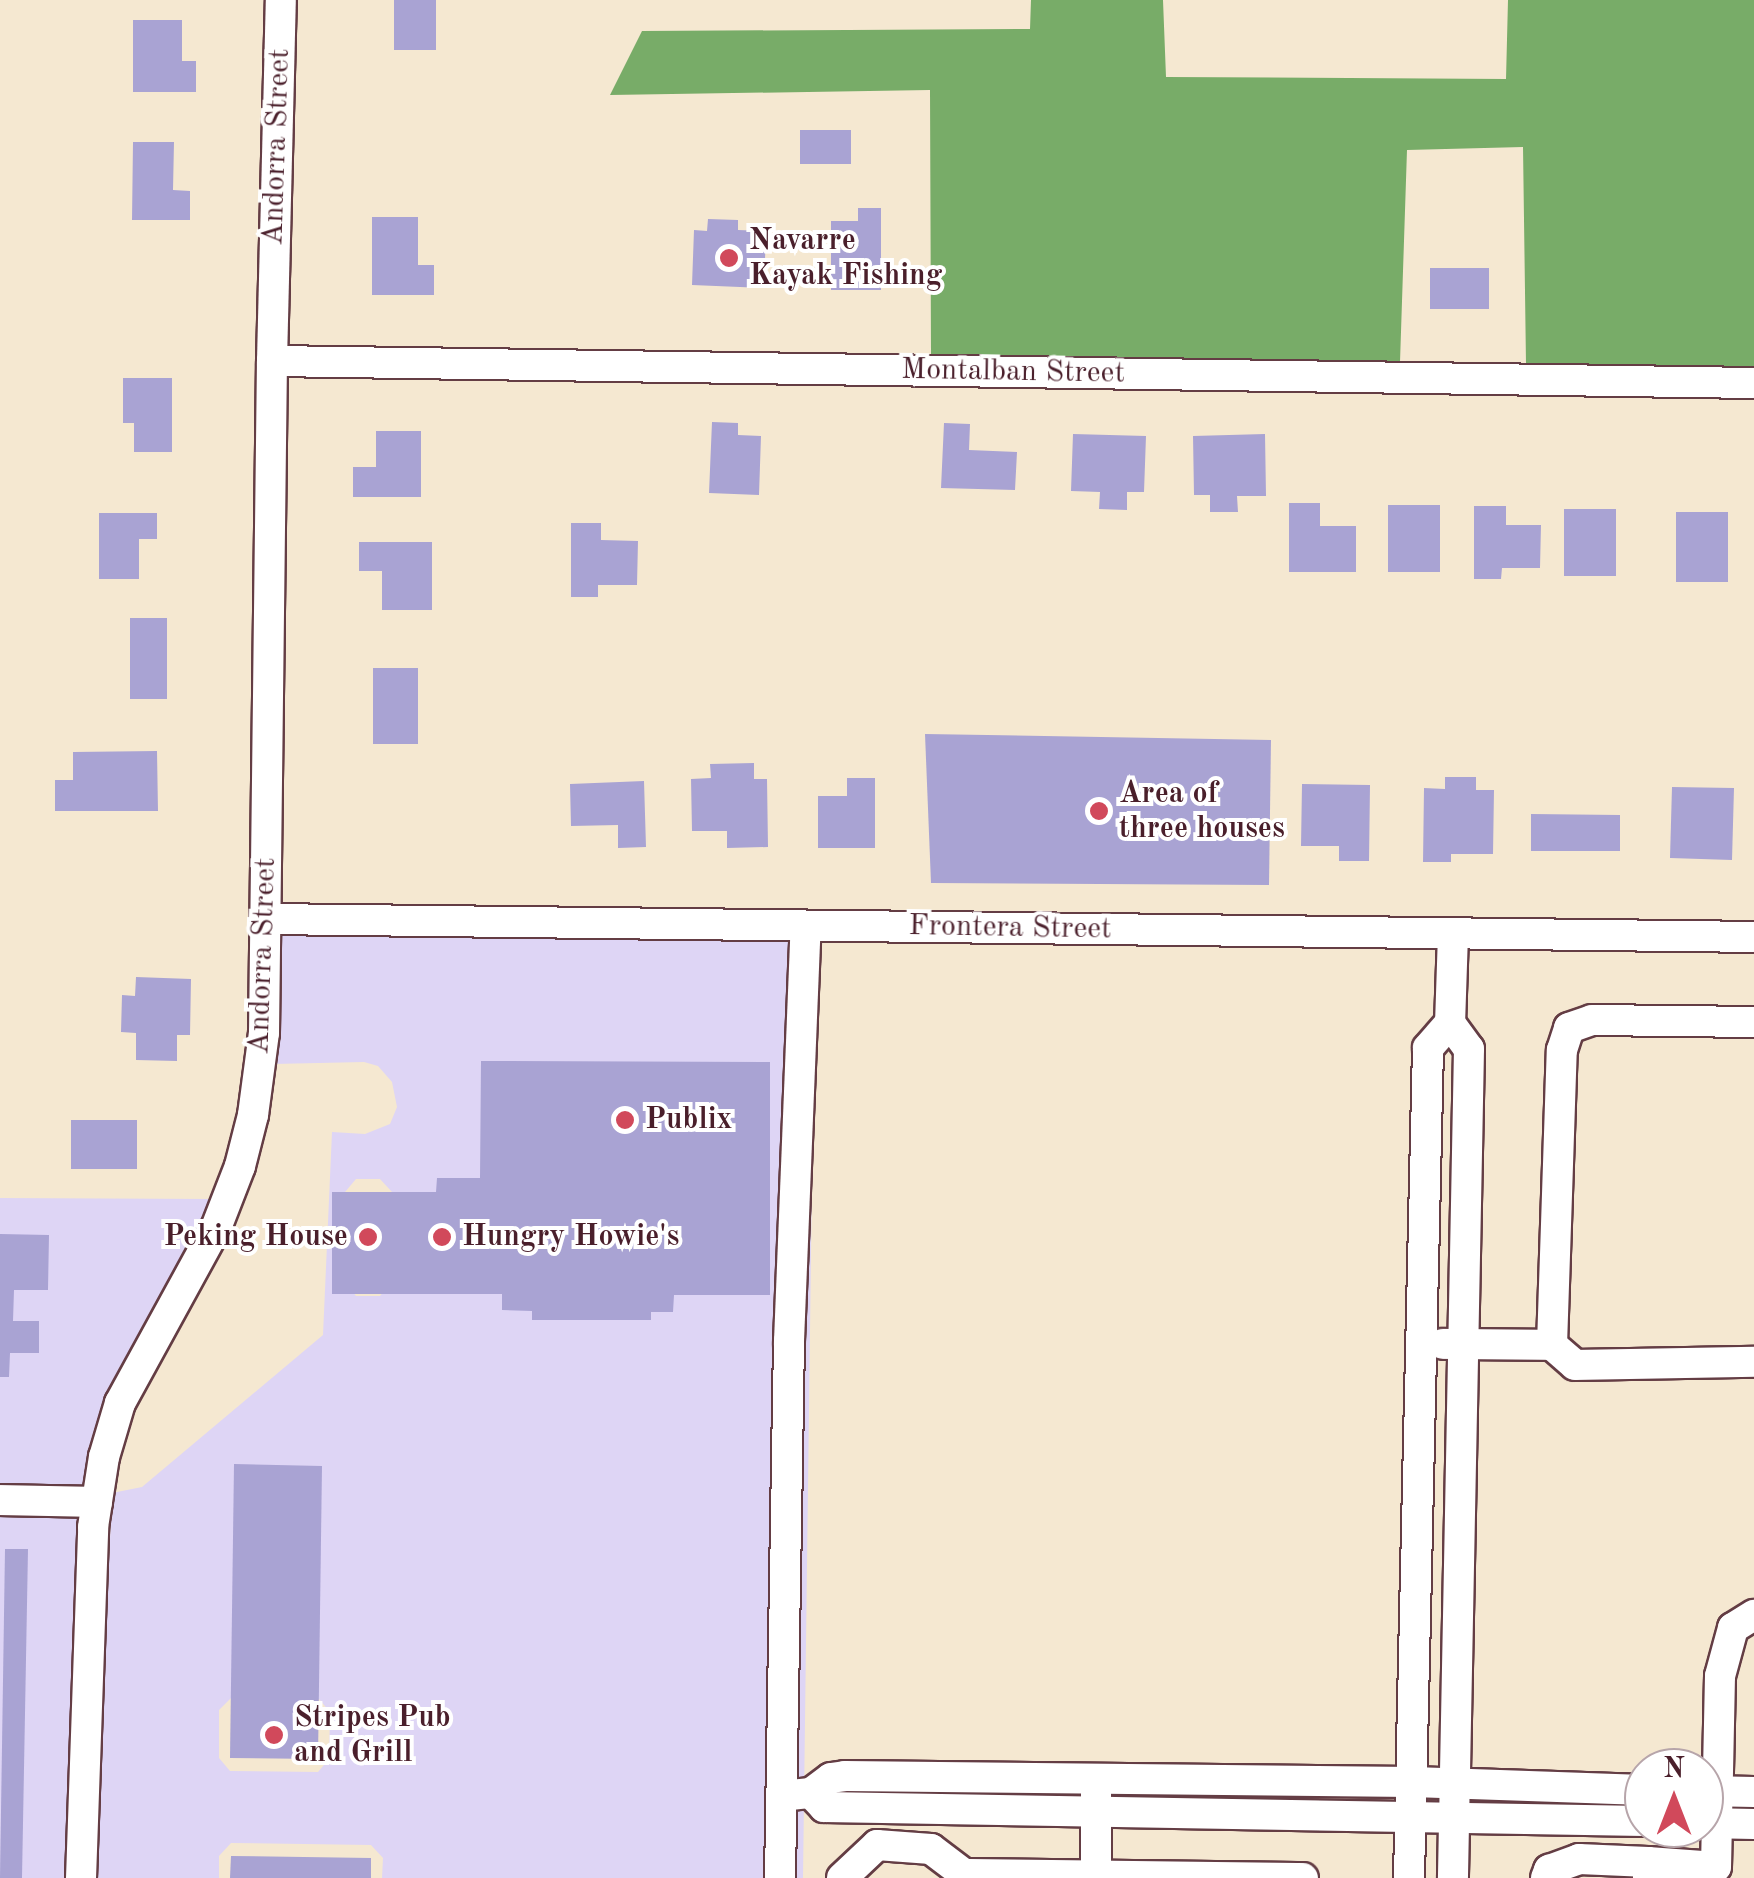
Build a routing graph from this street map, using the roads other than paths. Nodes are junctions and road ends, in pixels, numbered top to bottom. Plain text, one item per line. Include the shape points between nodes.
1 (281, 0) edge
2 (272, 361) junction
3 (1754, 383) edge
4 (266, 920) junction
5 (806, 926) junction
6 (1452, 934) junction
7 (1754, 937) edge
8 (1754, 1022) edge
9 (1450, 1024) junction
10 (1420, 1343) junction
11 (1463, 1345) junction
12 (1552, 1345) junction
13 (1754, 1362) edge
14 (0, 1500) edge
15 (97, 1502) junction
16 (1754, 1615) edge
17 (1714, 1748) edge
18 (1413, 1769) junction
19 (1096, 1778) junction
20 (1455, 1786) junction
21 (1624, 1790) edge
22 (1724, 1791) edge
23 (1754, 1792) edge
24 (796, 1795) junction
25 (1095, 1811) junction
26 (1412, 1817) junction
27 (1454, 1817) junction
28 (1624, 1821) edge
29 (1724, 1823) edge
30 (1754, 1824) edge
31 (1714, 1848) edge
32 (1648, 1870) edge
33 (1718, 1873) edge
34 (1025, 1876) edge
35 (1096, 1876) edge
36 (956, 1877) edge
37 (81, 1878) edge
38 (780, 1878) edge
39 (842, 1878) edge
40 (868, 1878) edge
41 (1303, 1878) edge
42 (1409, 1878) edge
43 (1453, 1878) edge
44 (1546, 1878) edge
45 (1568, 1878) edge
46 (1612, 1878) edge

1 - 2 street, Andorra Street
2 - 3 street, Montalban Street
2 - 4 street, Andorra Street
4 - 5 street, Frontera Street
4 - 15 street, Andorra Street via 264,1033 240,1166 216,1228 120,1403
5 - 6 street, Frontera Street
5 - 24 street via 789,1341
6 - 7 street, Frontera Street
6 - 9 street
8 - 12 street via 1592,1020 1569,1028 1562,1050
9 - 10 street via 1428,1048
9 - 11 street via 1469,1049
10 - 11 street
10 - 18 street
11 - 12 street
11 - 20 street
12 - 13 street via 1575,1365
14 - 15 street
15 - 37 street, Andorra Street
16 - 17 street via 1733,1628 1720,1676
18 - 19 street
18 - 20 street
18 - 26 street
19 - 24 street via 845,1776
19 - 25 street
20 - 21 street
20 - 27 street
22 - 23 street
24 - 25 street via 824,1807
24 - 38 street
25 - 26 street
25 - 35 street
26 - 27 street
26 - 42 street
27 - 28 street
27 - 43 street
29 - 30 street
31 - 33 street
32 - 33 street
32 - 44 street via 1579,1859 1549,1870
34 - 35 street
34 - 36 street
35 - 41 street
36 - 39 street via 932,1849 877,1845
36 - 40 street via 882,1863
45 - 46 street

